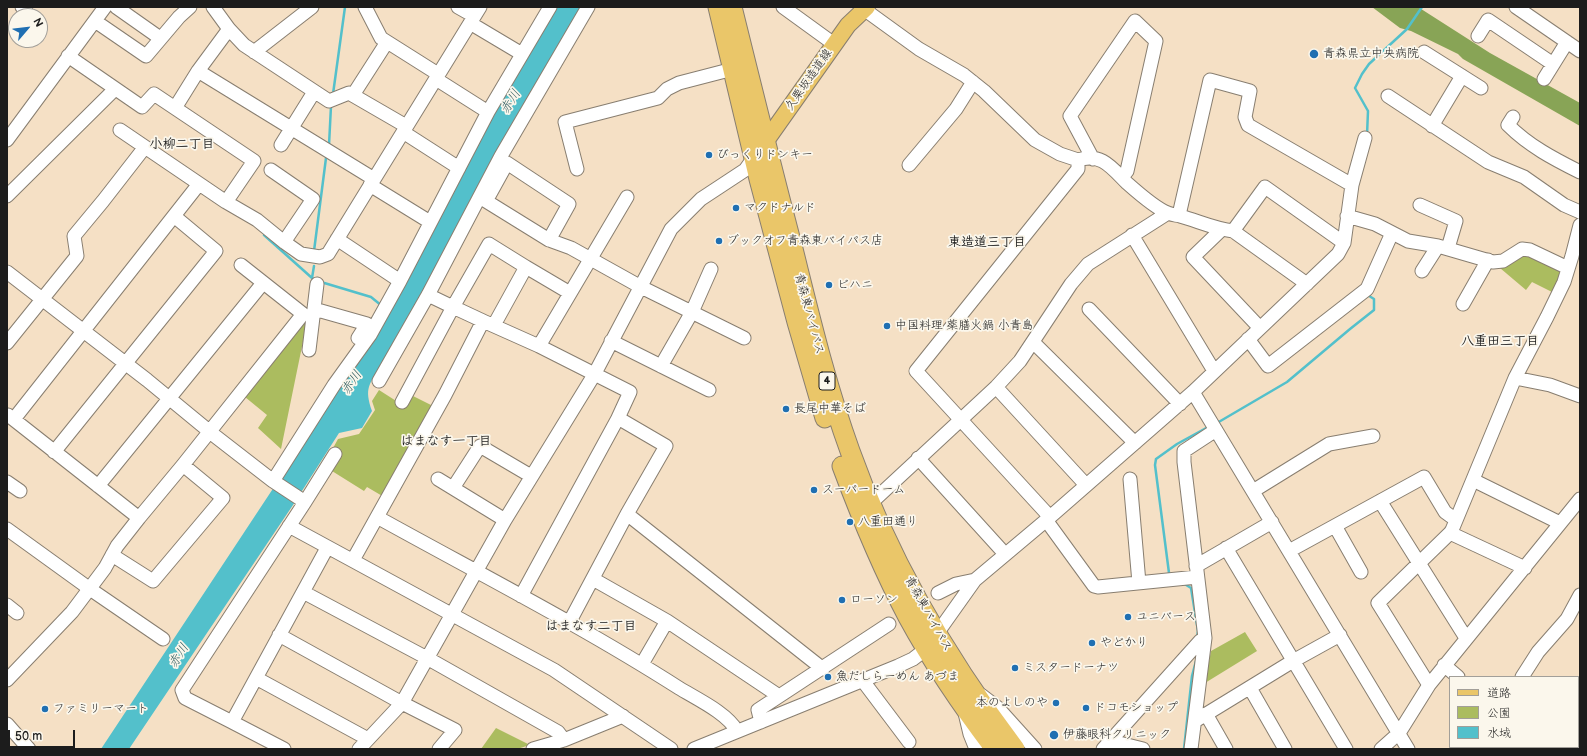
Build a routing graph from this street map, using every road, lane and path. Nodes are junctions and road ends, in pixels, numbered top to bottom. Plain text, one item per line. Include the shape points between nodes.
1 (106, 7) edge
2 (116, 7) edge
3 (190, 7) edge
4 (312, 7) edge
5 (365, 7) edge
6 (458, 7) edge
7 (550, 7) edge
8 (588, 7) edge
9 (718, 7) edge
10 (732, 7) edge
11 (783, 7) edge
12 (1516, 7) edge
13 (864, 8) edge
14 (219, 9) edge
15 (475, 15) edge
16 (95, 21) junction
17 (229, 29) junction
18 (1478, 36) dead end
19 (160, 38) junction
20 (387, 42) junction
21 (1567, 42) junction
22 (834, 44) junction
23 (1580, 51) edge
24 (254, 52) junction
25 (1424, 52) dead end
26 (522, 54) junction
27 (68, 56) junction
28 (1553, 64) junction
29 (734, 69) junction
30 (198, 71) junction
31 (437, 76) junction
32 (1462, 76) junction
33 (1544, 79) dead end
34 (973, 82) junction
35 (1481, 88) dead end
36 (115, 89) junction
37 (314, 92) junction
38 (353, 95) junction
39 (1388, 96) dead end
40 (175, 108) junction
41 (488, 112) junction
42 (1513, 117) dead end
43 (1432, 126) junction
44 (291, 129) junction
45 (405, 129) junction
46 (120, 130) dead end
47 (1365, 138) dead end
48 (7, 140) edge
49 (281, 145) dead end
50 (144, 147) junction
51 (760, 149) junction
52 (1093, 158) junction
53 (1078, 160) junction
54 (909, 165) dead end
55 (459, 168) junction
56 (577, 169) dead end
57 (271, 170) dead end
58 (1580, 172) edge
59 (1122, 178) junction
60 (372, 182) junction
61 (199, 184) junction
62 (1352, 185) junction
63 (7, 196) edge
64 (627, 197) dead end
65 (226, 202) junction
66 (1420, 205) dead end
67 (1580, 212) edge
68 (1173, 214) junction
69 (174, 216) junction
70 (1347, 216) junction
71 (430, 222) junction
72 (1580, 225) edge
73 (1227, 231) junction
74 (1392, 233) junction
75 (1132, 235) junction
76 (337, 239) junction
77 (549, 240) junction
78 (284, 242) junction
79 (1344, 243) junction
80 (1443, 247) junction
81 (591, 260) junction
82 (1488, 260) junction
83 (1574, 260) edge
84 (241, 265) dead end
85 (526, 267) junction
86 (711, 269) dead end
87 (1422, 271) dead end
88 (7, 272) edge
89 (400, 281) junction
90 (263, 283) junction
91 (317, 284) dead end
92 (1307, 284) junction
93 (641, 287) junction
94 (570, 293) junction
95 (428, 295) junction
96 (42, 299) junction
97 (1463, 304) dead end
98 (453, 307) junction
99 (314, 309) junction
100 (1089, 309) dead end
101 (692, 312) junction
102 (489, 323) junction
103 (1260, 328) junction
104 (83, 331) junction
105 (744, 338) dead end
106 (1248, 339) junction
107 (612, 341) junction
108 (1033, 342) junction
109 (7, 343) edge
110 (539, 346) junction
111 (309, 350) dead end
112 (125, 364) junction
113 (661, 366) junction
114 (1214, 371) junction
115 (594, 375) junction
116 (1515, 378) junction
117 (379, 381) dead end
118 (334, 385) junction
119 (996, 386) junction
120 (709, 390) dead end
121 (1193, 392) junction
122 (1580, 396) edge
123 (169, 399) junction
124 (402, 402) dead end
125 (1180, 404) junction
126 (10, 417) edge
127 (618, 418) junction
128 (961, 419) junction
129 (1216, 430) junction
130 (209, 432) junction
131 (1373, 436) dead end
132 (1135, 443) junction
133 (54, 452) junction
134 (335, 454) dead end
135 (918, 458) junction
136 (183, 465) junction
137 (531, 476) junction
138 (438, 479) dead end
139 (1130, 479) dead end
140 (1473, 480) junction
141 (7, 482) edge
142 (274, 482) junction
143 (1086, 485) junction
144 (98, 486) junction
145 (454, 488) junction
146 (20, 491) dead end
147 (1253, 491) junction
148 (1580, 499) edge
149 (302, 501) junction
150 (1380, 502) junction
151 (871, 503) junction
152 (627, 514) junction
153 (377, 517) junction
154 (139, 518) junction
155 (1048, 519) junction
156 (505, 520) junction
157 (1456, 520) junction
158 (1272, 522) junction
159 (1560, 523) junction
160 (289, 526) junction
161 (1335, 526) junction
162 (7, 529) edge
163 (1450, 533) junction
164 (327, 548) junction
165 (1226, 548) junction
166 (1289, 551) junction
167 (1005, 554) junction
168 (112, 555) junction
169 (353, 560) junction
170 (1418, 563) junction
171 (1525, 568) junction
172 (475, 572) junction
173 (1197, 572) junction
174 (1361, 572) dead end
175 (592, 579) junction
176 (975, 580) junction
177 (1139, 583) junction
178 (90, 589) junction
179 (303, 592) junction
180 (938, 593) dead end
181 (1580, 595) edge
182 (521, 596) junction
183 (451, 614) junction
184 (667, 622) junction
185 (569, 623) junction
186 (889, 624) dead end
187 (279, 635) junction
188 (1340, 635) junction
189 (1205, 638) junction
190 (1466, 638) junction
191 (163, 639) dead end
192 (932, 642) junction
193 (427, 658) junction
194 (1293, 661) junction
195 (642, 664) junction
196 (1444, 665) junction
197 (823, 669) junction
198 (1457, 676) edge
199 (1523, 676) edge
200 (256, 678) junction
201 (7, 680) edge
202 (863, 681) junction
203 (1429, 685) junction
204 (1250, 688) junction
205 (779, 696) junction
206 (968, 698) junction
207 (402, 703) junction
208 (623, 716) junction
209 (1200, 718) junction
210 (232, 722) junction
211 (761, 722) junction
212 (7, 724) edge
213 (737, 731) junction
214 (1399, 733) junction
215 (368, 739) junction
216 (564, 740) junction
217 (909, 742) dead end
218 (1107, 745) edge
219 (30, 749) edge
220 (284, 749) edge
221 (359, 749) edge
222 (439, 749) edge
223 (533, 749) edge
224 (671, 749) edge
225 (694, 749) edge
226 (976, 749) edge
227 (995, 749) edge
228 (1015, 749) edge
229 (1035, 749) edge
230 (1143, 749) edge
231 (1191, 749) edge
232 (1226, 749) edge
233 (1285, 749) edge
234 (1346, 749) edge
235 (1381, 749) edge
236 (1408, 749) edge

1 - 16 street
2 - 19 street
3 - 19 street
4 - 24 street
5 - 20 street via 381,38
6 - 15 street
7 - 26 street
8 - 95 street via 501,156
9 - 29 highway, 青森東バイパス / 4
10 - 51 highway, 青森東バイパス / 4
11 - 22 street
12 - 21 street
13 - 22 main road, 久栗坂造道線
13 - 34 street via 918,49
14 - 17 street
15 - 26 street
15 - 31 street
16 - 19 street via 146,56
16 - 27 street
17 - 24 street
17 - 30 street
18 - 28 street via 1488,20
20 - 31 street
20 - 38 street
21 - 23 street
21 - 28 street
22 - 51 main road, 久栗坂造道線
24 - 37 street
25 - 32 street
26 - 41 street
27 - 36 street
27 - 48 street
28 - 33 street
29 - 51 highway, 青森東バイパス / 4
29 - 56 street via 678,83 658,98 565,122
30 - 40 street
30 - 44 street
31 - 41 street
31 - 45 street
32 - 35 street
32 - 43 street
34 - 53 street via 1035,140 1060,154
34 - 54 street via 956,109
36 - 40 street via 142,107 154,94
36 - 63 street
37 - 38 street via 329,101 349,93
37 - 44 street
38 - 45 street
39 - 43 street
40 - 65 street via 254,161
41 - 55 street
42 - 58 street via 1508,125 1519,136 1544,154
43 - 67 street via 1488,162 1524,177 1564,205
44 - 49 street
44 - 60 street
45 - 55 street
45 - 60 street
46 - 50 street
47 - 62 street
50 - 61 street
50 - 96 street via 74,236 77,256
51 - 93 street via 745,170 701,199 671,229
51 - 151 highway, 青森東バイパス / 4 via 826,379 850,451
51 - 192 highway, 青森東バイパス / 4 via 759,179 817,393 839,458 889,579 908,616
52 - 53 street
52 - 59 street via 1111,166
52 - 59 street via 1070,116 1135,21 1156,41 1127,171
53 - 128 street via 1078,169 916,371
55 - 71 street
57 - 78 street via 312,199
59 - 68 street via 1143,196
60 - 71 street
60 - 76 street
61 - 65 street
61 - 69 street
62 - 68 street via 1248,125 1244,117 1250,91 1210,80
62 - 70 street
64 - 81 street
65 - 78 street via 258,220
66 - 80 street via 1456,221
68 - 73 street
68 - 75 street
69 - 104 street
69 - 112 street via 216,251
70 - 74 street via 1375,224
70 - 79 street
71 - 89 street
72 - 83 street
73 - 79 street via 1264,187
73 - 92 street
73 - 103 street via 1192,257
74 - 80 street via 1408,241
74 - 106 street via 1367,289 1268,366
75 - 108 street via 1088,264 1071,284
75 - 114 street
76 - 78 street via 328,254 320,257 301,254
76 - 89 street
77 - 77 street via 486,201 507,163 569,204
77 - 81 street via 571,248
79 - 92 street via 1338,254
80 - 82 street
80 - 87 street
81 - 93 street
81 - 94 street
82 - 83 street via 1503,261 1522,249
82 - 97 street
83 - 116 street via 1548,317
84 - 90 street
85 - 94 street
85 - 98 street via 489,244
85 - 102 street
86 - 101 street
88 - 96 street
89 - 118 street via 370,335
90 - 123 street
90 - 130 street via 303,314
91 - 99 street
92 - 103 street
93 - 101 street
93 - 107 street
94 - 110 street
95 - 98 street
95 - 117 street
96 - 104 street
96 - 109 street
98 - 102 street
98 - 124 street
99 - 111 street
99 - 118 street via 367,324 329,381
100 - 125 street
101 - 105 street
101 - 113 street
102 - 110 street
102 - 153 street via 445,395
103 - 106 street
104 - 112 street
104 - 126 street
106 - 114 street
107 - 113 street
107 - 115 street
108 - 119 street via 1020,361
108 - 132 street
110 - 115 street
112 - 123 street
112 - 133 street
113 - 120 street
114 - 121 street
115 - 127 street via 630,392
115 - 137 street
116 - 122 street
116 - 140 street
118 - 142 street
119 - 128 street
119 - 143 street
121 - 125 street
121 - 129 street
123 - 130 street
123 - 144 street
125 - 132 street
126 - 133 street
127 - 152 street via 666,446
127 - 182 street
128 - 135 street
128 - 155 street
129 - 147 street
129 - 173 street via 1184,451
130 - 136 street
130 - 142 street
131 - 147 street via 1329,444
132 - 143 street
133 - 144 street
134 - 149 street
135 - 151 street
135 - 167 street
136 - 154 street
136 - 168 street via 223,498 154,581
137 - 145 street via 480,446
137 - 156 street
138 - 145 street
139 - 177 street
140 - 157 street
140 - 159 street
141 - 146 street
142 - 149 street
143 - 155 street
144 - 154 street
145 - 156 street
147 - 158 street
148 - 159 street
149 - 160 street
150 - 157 street via 1424,477 1445,512
150 - 161 street
150 - 170 street
151 - 192 highway, 青森東バイパス / 4 via 922,608
152 - 175 street
152 - 197 street
153 - 169 street
153 - 172 street
154 - 168 street
155 - 167 street
155 - 177 street via 1094,586
156 - 172 street
157 - 163 street
158 - 165 street
158 - 166 street
159 - 171 street
160 - 164 street
160 - 210 street via 182,690 185,698
161 - 166 street
161 - 174 street
162 - 178 street
163 - 170 street
163 - 171 street
164 - 169 street
164 - 179 street
165 - 173 street
165 - 194 street
166 - 188 street
167 - 176 street
168 - 178 street
169 - 183 street
170 - 190 street
170 - 203 street via 1378,603
171 - 190 street
172 - 182 street
172 - 183 street
173 - 177 street
173 - 189 street
175 - 184 street
175 - 185 street
176 - 180 street via 956,584
176 - 192 street
178 - 191 street
178 - 201 street via 72,612
179 - 187 street
179 - 193 street
181 - 199 street via 1567,619 1538,652
182 - 185 street
183 - 193 street
183 - 208 street via 554,670
184 - 195 street
184 - 205 street
185 - 195 street
186 - 197 street
187 - 200 street
187 - 207 street
188 - 194 street
188 - 214 street
189 - 209 street
189 - 218 street
190 - 196 street
192 - 202 street via 914,659
192 - 206 highway, 青森東バイパス / 4
193 - 207 street
193 - 216 street via 558,732
194 - 204 street
194 - 234 street
195 - 213 street via 720,714
196 - 198 street
196 - 203 street
197 - 205 street
200 - 210 street
200 - 215 street
202 - 211 street
202 - 217 street
203 - 214 street
204 - 209 street
204 - 233 street
205 - 211 street via 758,710
206 - 226 street via 970,734
206 - 227 highway, 青森東バイパス / 4
206 - 228 highway, 青森東バイパス / 4
206 - 229 street via 985,697
207 - 215 street
207 - 222 street via 454,730
208 - 216 street
208 - 224 street
209 - 231 street
209 - 232 street
210 - 220 street
211 - 213 street
212 - 219 street
213 - 225 street
214 - 235 street
214 - 236 street
215 - 221 street
216 - 223 street
218 - 230 street

